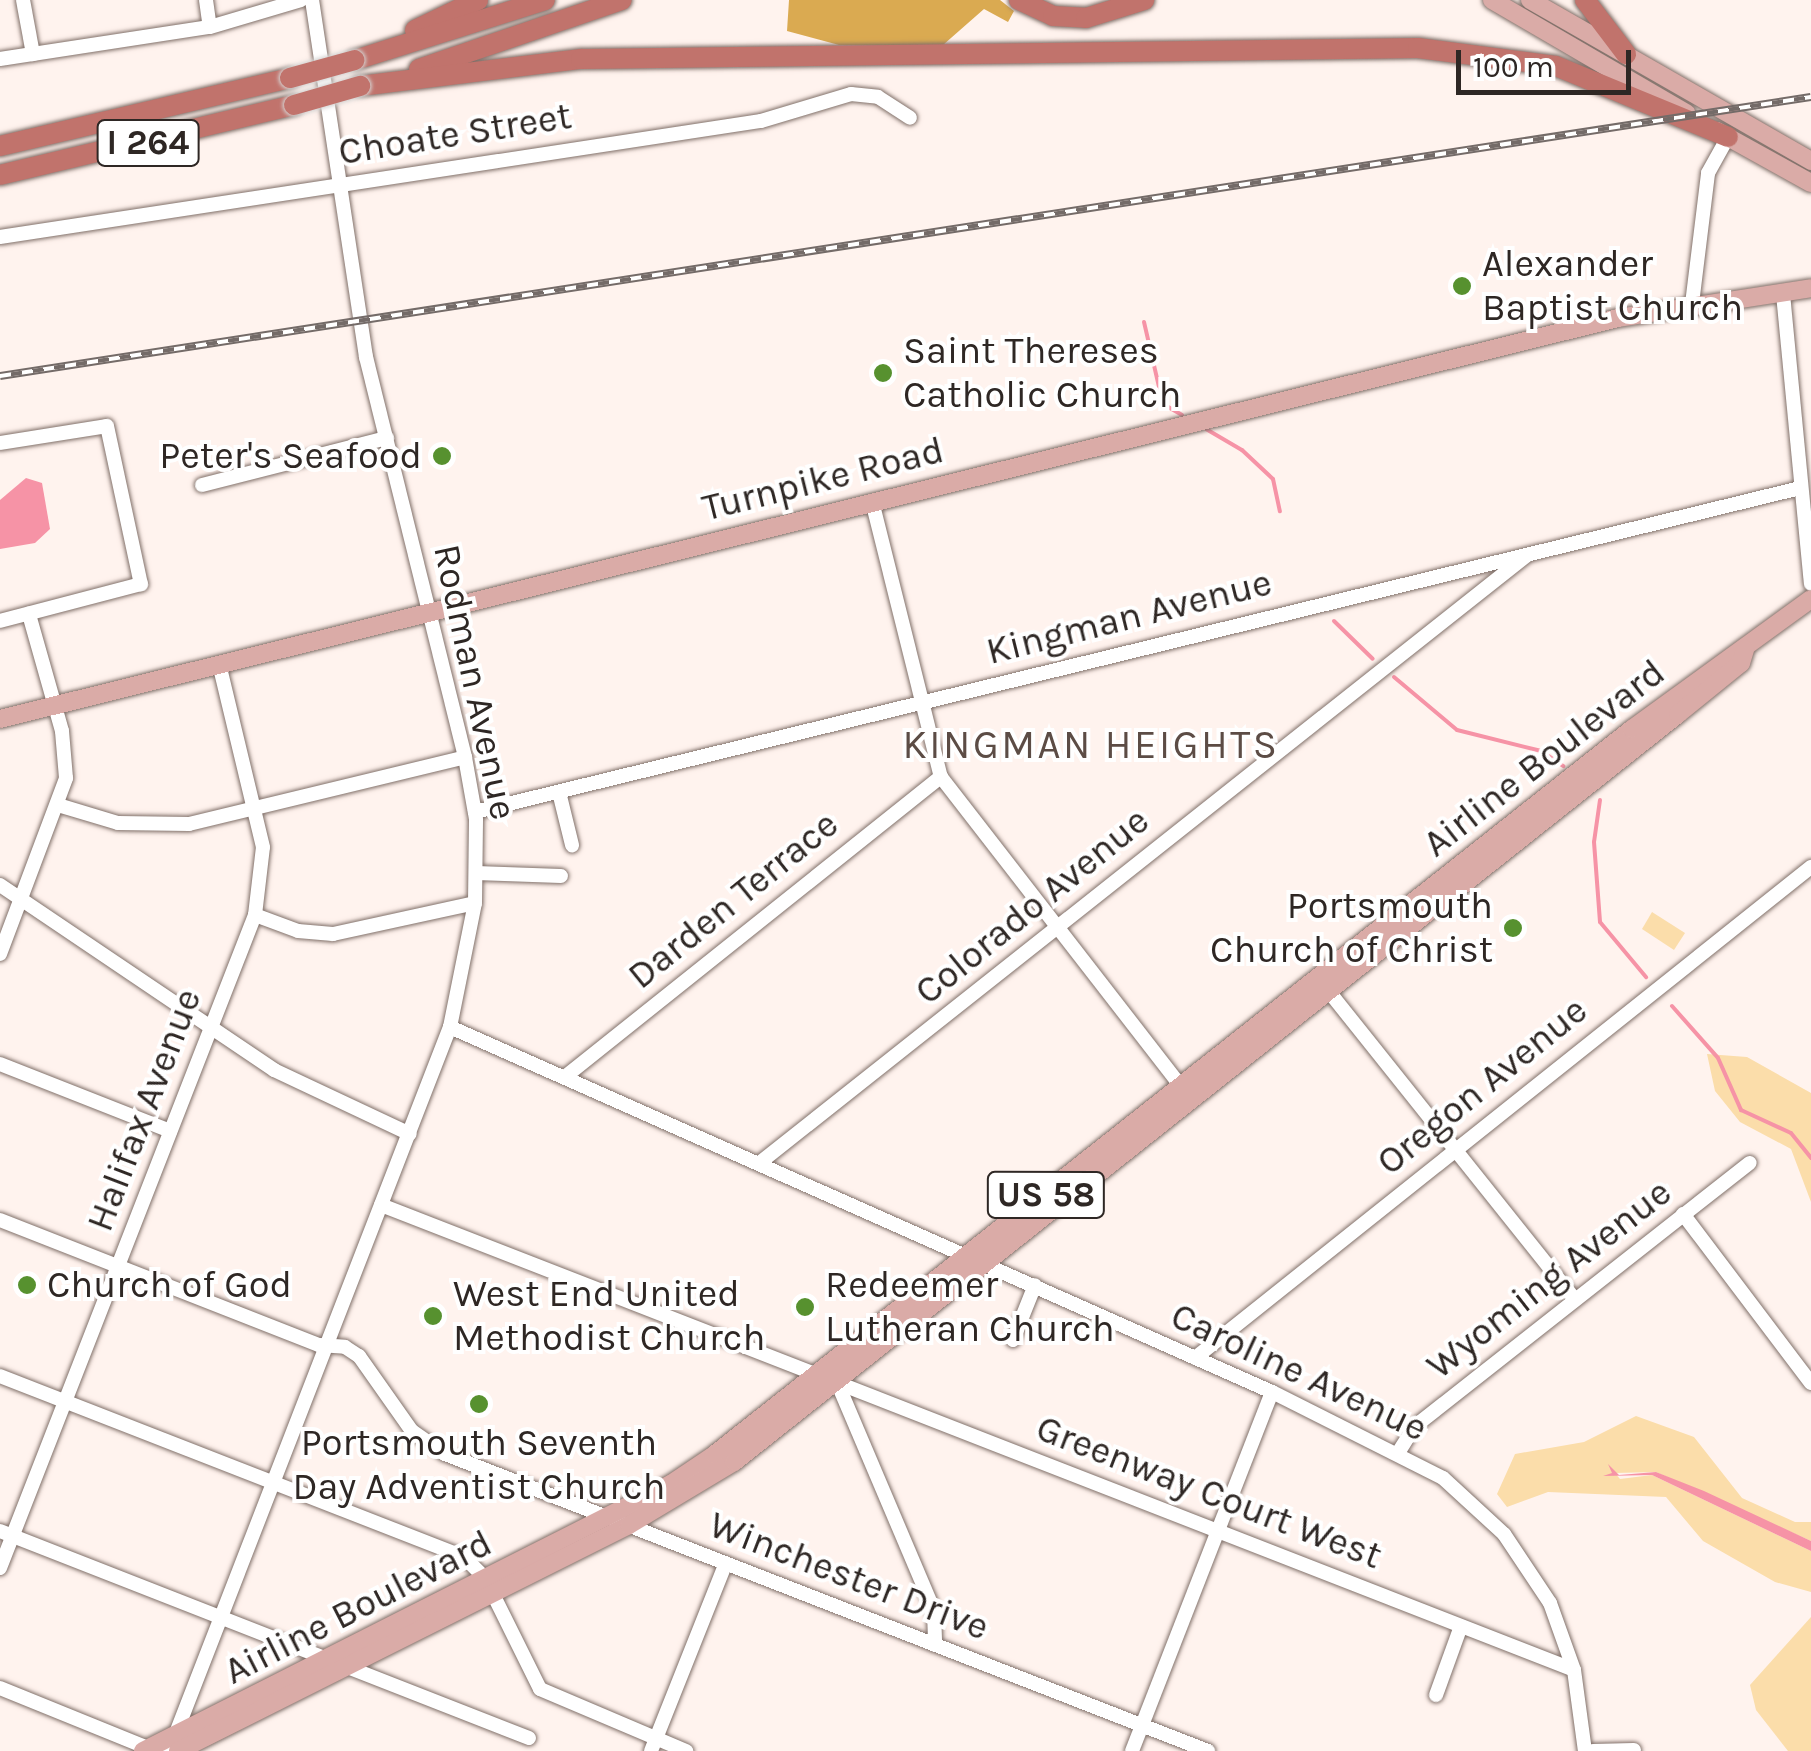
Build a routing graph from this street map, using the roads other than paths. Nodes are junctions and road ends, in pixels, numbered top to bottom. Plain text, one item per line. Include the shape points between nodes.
1 (24, 0) edge
2 (206, 0) edge
3 (301, 0) edge
4 (312, 0) edge
5 (478, 0) edge
6 (546, 0) edge
7 (622, 0) edge
8 (1019, 0) edge
9 (1144, 0) edge
10 (1492, 0) edge
11 (1530, 0) edge
12 (1585, 0) edge
13 (210, 27) junction
14 (32, 54) junction
15 (1626, 54) junction
16 (0, 59) edge
17 (355, 60) junction
18 (360, 86) junction
19 (910, 118) dead end
20 (1728, 137) junction
21 (0, 146) edge
22 (1811, 161) edge
23 (0, 175) edge
24 (1811, 183) edge
25 (340, 185) junction
26 (0, 237) edge
27 (1811, 288) edge
28 (1783, 294) junction
29 (1811, 296) edge
30 (1692, 304) junction
31 (387, 438) junction
32 (0, 443) edge
33 (202, 485) dead end
34 (1800, 488) junction
35 (872, 501) junction
36 (1531, 552) junction
37 (1811, 584) edge
38 (1811, 599) edge
39 (430, 610) junction
40 (29, 614) junction
41 (0, 621) edge
42 (219, 664) junction
43 (922, 701) junction
44 (54, 706) junction
45 (0, 719) edge
46 (465, 757) junction
47 (940, 778) junction
48 (559, 792) junction
49 (58, 806) junction
50 (255, 808) junction
51 (475, 812) junction
52 (572, 844) dead end
53 (1811, 867) edge
54 (476, 873) junction
55 (560, 876) dead end
56 (0, 885) edge
57 (21, 900) junction
58 (475, 903) junction
59 (256, 915) junction
60 (1056, 930) junction
61 (0, 954) edge
62 (1324, 984) junction
63 (450, 1027) junction
64 (210, 1028) junction
65 (0, 1064) edge
66 (566, 1076) junction
67 (1187, 1093) junction
68 (170, 1131) junction
69 (410, 1134) junction
70 (1455, 1149) junction
71 (762, 1161) junction
72 (1748, 1163) dead end
73 (382, 1205) junction
74 (1683, 1214) junction
75 (0, 1220) edge
76 (978, 1259) junction
77 (118, 1266) junction
78 (1035, 1285) junction
79 (1575, 1300) junction
80 (1013, 1340) dead end
81 (326, 1346) junction
82 (1195, 1358) junction
83 (0, 1376) edge
84 (829, 1379) junction
85 (1811, 1383) edge
86 (1272, 1392) junction
87 (65, 1401) junction
88 (1398, 1453) junction
89 (273, 1483) junction
90 (607, 1516) junction
91 (628, 1525) junction
92 (1218, 1531) junction
93 (6, 1533) edge
94 (726, 1563) junction
95 (0, 1568) edge
96 (489, 1586) junction
97 (220, 1618) junction
98 (1461, 1626) junction
99 (935, 1645) junction
100 (326, 1659) junction
101 (347, 1667) junction
102 (1574, 1670) junction
103 (0, 1688) edge
104 (1436, 1695) dead end
105 (1142, 1724) junction
106 (529, 1738) dead end
107 (174, 1745) edge
108 (654, 1745) edge
109 (150, 1750) edge
110 (1634, 1750) edge
111 (686, 1751) edge
112 (1132, 1751) edge
113 (1208, 1751) edge
114 (1585, 1751) edge
115 (1592, 1751) edge

1 - 14 street
2 - 13 street
3 - 13 street
4 - 25 street, Rodman Avenue
5 - 17 highway
6 - 17 highway, I 264
7 - 18 highway, I 264
8 - 9 highway via 1053,16 1086,18
10 - 20 main road
11 - 15 main road
12 - 15 highway
13 - 14 street
14 - 16 street
15 - 22 main road
17 - 21 highway, I 264, bridge
18 - 20 highway via 581,59 1418,48 1556,66
18 - 23 highway, I 264, bridge
19 - 25 street, Choate Street via 878,97 851,94 761,121
20 - 24 main road
20 - 30 street via 1708,173
25 - 26 street, Choate Street
25 - 31 street, Rodman Avenue via 360,322
27 - 28 main road, Turnpike Road
28 - 29 main road, Turnpike Road
28 - 30 main road, Turnpike Road
28 - 34 street
30 - 35 main road, Turnpike Road
31 - 33 street
31 - 39 street, Rodman Avenue
32 - 40 street via 107,426 141,584
34 - 36 street, Kingman Avenue
34 - 37 street
35 - 39 main road, Turnpike Road
35 - 43 street
36 - 43 street, Kingman Avenue
36 - 60 street, Colorado Avenue
38 - 62 main road, Airline Boulevard / US 58 via 1745,650 1741,662
39 - 42 main road, Turnpike Road
39 - 46 street, Rodman Avenue
40 - 41 street
40 - 44 street
42 - 44 main road, Turnpike Road
42 - 50 street, Halifax Avenue
43 - 47 street
43 - 48 street, Kingman Avenue
44 - 45 main road, Turnpike Road
44 - 49 street via 66,763
46 - 50 street
46 - 51 street, Rodman Avenue
47 - 60 street
47 - 66 street, Darden Terrace
48 - 51 street, Kingman Avenue
48 - 52 street
49 - 50 street via 118,823 165,826
49 - 57 street
50 - 59 street, Halifax Avenue via 263,870
51 - 54 street, Rodman Avenue
53 - 70 street, Oregon Avenue
54 - 55 street
54 - 58 street, Rodman Avenue
56 - 57 street
57 - 61 street
57 - 64 street
58 - 59 street via 334,934 298,931
58 - 63 street, Rodman Avenue
59 - 64 street, Halifax Avenue
60 - 67 street
60 - 71 street, Colorado Avenue
62 - 67 main road, Airline Boulevard / US 58
62 - 70 street
63 - 66 street, Caroline Avenue
63 - 69 street, Rodman Avenue
64 - 68 street, Halifax Avenue
64 - 69 street via 316,1094
65 - 68 street
66 - 71 street, Caroline Avenue
67 - 76 main road, Airline Boulevard / US 58
68 - 77 street, Halifax Avenue
69 - 73 street, Rodman Avenue
70 - 79 street
70 - 82 street, Oregon Avenue
71 - 76 street, Caroline Avenue
72 - 74 street, Wyoming Avenue
73 - 81 street, Rodman Avenue
73 - 84 street, Greenway Court West
74 - 79 street, Wyoming Avenue
74 - 85 street
75 - 77 street, Winchester Drive
76 - 78 street, Caroline Avenue
76 - 84 main road, Airline Boulevard / US 58
77 - 81 street, Winchester Drive
77 - 87 street, Halifax Avenue
78 - 80 street
78 - 82 street, Caroline Avenue
79 - 88 street, Wyoming Avenue via 1414,1428
81 - 89 street, Rodman Avenue
81 - 90 street, Winchester Drive via 359,1356 412,1431 432,1448
82 - 86 street, Caroline Avenue
83 - 87 street
84 - 90 main road, Airline Boulevard / US 58
84 - 91 main road, Airline Boulevard / US 58 via 734,1462
84 - 92 street, Greenway Court West
84 - 99 street via 934,1611
86 - 88 street, Caroline Avenue
86 - 92 street
87 - 89 street
87 - 93 street, Halifax Avenue
88 - 102 street, Caroline Avenue via 1466,1496 1512,1543 1550,1603
89 - 96 street via 464,1557
89 - 97 street, Rodman Avenue
90 - 91 street, Winchester Drive
90 - 96 main road, Airline Boulevard / US 58
91 - 94 street, Winchester Drive
91 - 96 main road, Airline Boulevard / US 58
92 - 98 street, Greenway Court West
92 - 105 street
93 - 95 street, Halifax Avenue
93 - 97 street
94 - 99 street, Winchester Drive
94 - 108 street
96 - 100 main road, Airline Boulevard / US 58
96 - 101 main road, Airline Boulevard / US 58
96 - 108 street via 540,1689
97 - 100 street
97 - 107 street, Rodman Avenue
98 - 102 street, Greenway Court West
98 - 104 street
99 - 105 street, Winchester Drive
100 - 101 street
100 - 107 main road, Airline Boulevard / US 58
101 - 106 street
101 - 107 main road, Airline Boulevard / US 58
102 - 114 street, Caroline Avenue
103 - 109 street
105 - 112 street
105 - 113 street, Winchester Drive
107 - 109 main road, Airline Boulevard / US 58
108 - 111 street
110 - 115 street

